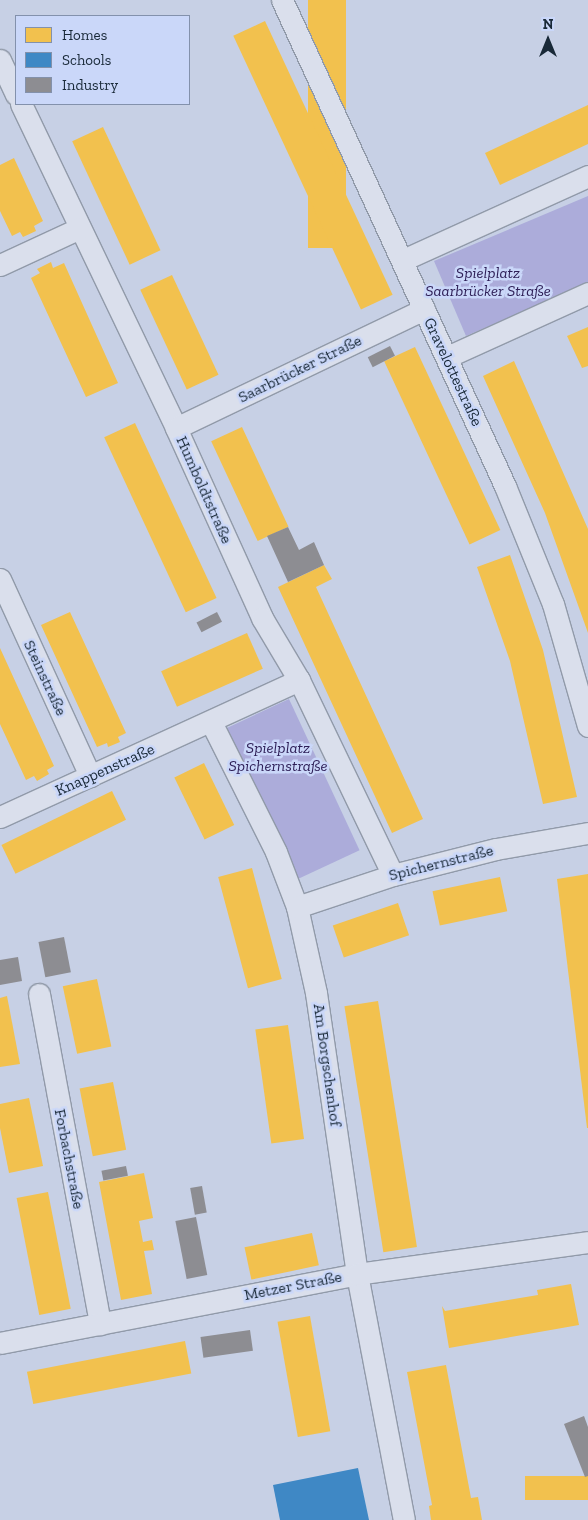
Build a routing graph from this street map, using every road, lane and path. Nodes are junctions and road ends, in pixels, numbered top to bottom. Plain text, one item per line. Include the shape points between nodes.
1 (282, 0) edge
2 (0, 60) edge
3 (15, 92) edge
4 (21, 105) edge
5 (588, 176) edge
6 (80, 228) junction
7 (403, 260) junction
8 (0, 265) edge
9 (588, 293) edge
10 (424, 309) junction
11 (447, 357) junction
12 (176, 428) junction
13 (0, 579) edge
14 (299, 680) junction
15 (211, 722) junction
16 (588, 726) edge
17 (90, 776) junction
18 (0, 817) edge
19 (588, 833) edge
20 (393, 874) junction
21 (297, 907) junction
22 (39, 994) dead end
23 (588, 1242) edge
24 (357, 1274) junction
25 (100, 1324) junction
26 (0, 1343) edge
27 (404, 1520) edge

1 - 7 street, Gravelottestraße
2 - 3 street
4 - 6 street, Humboldtstraße
5 - 7 street
6 - 8 street
6 - 12 street, Humboldtstraße
7 - 10 street, Gravelottestraße
9 - 11 street
10 - 11 street, Gravelottestraße
10 - 12 street, Saarbrücker Straße
11 - 16 street, Gravelottestraße via 553,604
12 - 14 street, Humboldtstraße via 262,618
13 - 17 street, Steinstraße
14 - 15 street
14 - 20 street, Humboldtstraße
15 - 17 street, Knappenstraße
15 - 21 street, Am Borgschenhof via 276,852
17 - 18 street, Knappenstraße
19 - 20 street, Spichernstraße via 496,849
20 - 21 street, Spichernstraße
21 - 24 street, Am Borgschenhof via 316,993
22 - 25 street, Forbachstraße
23 - 24 street, Metzer Straße
24 - 25 street, Metzer Straße
24 - 27 street, Am Borgschenhof
25 - 26 street, Metzer Straße

